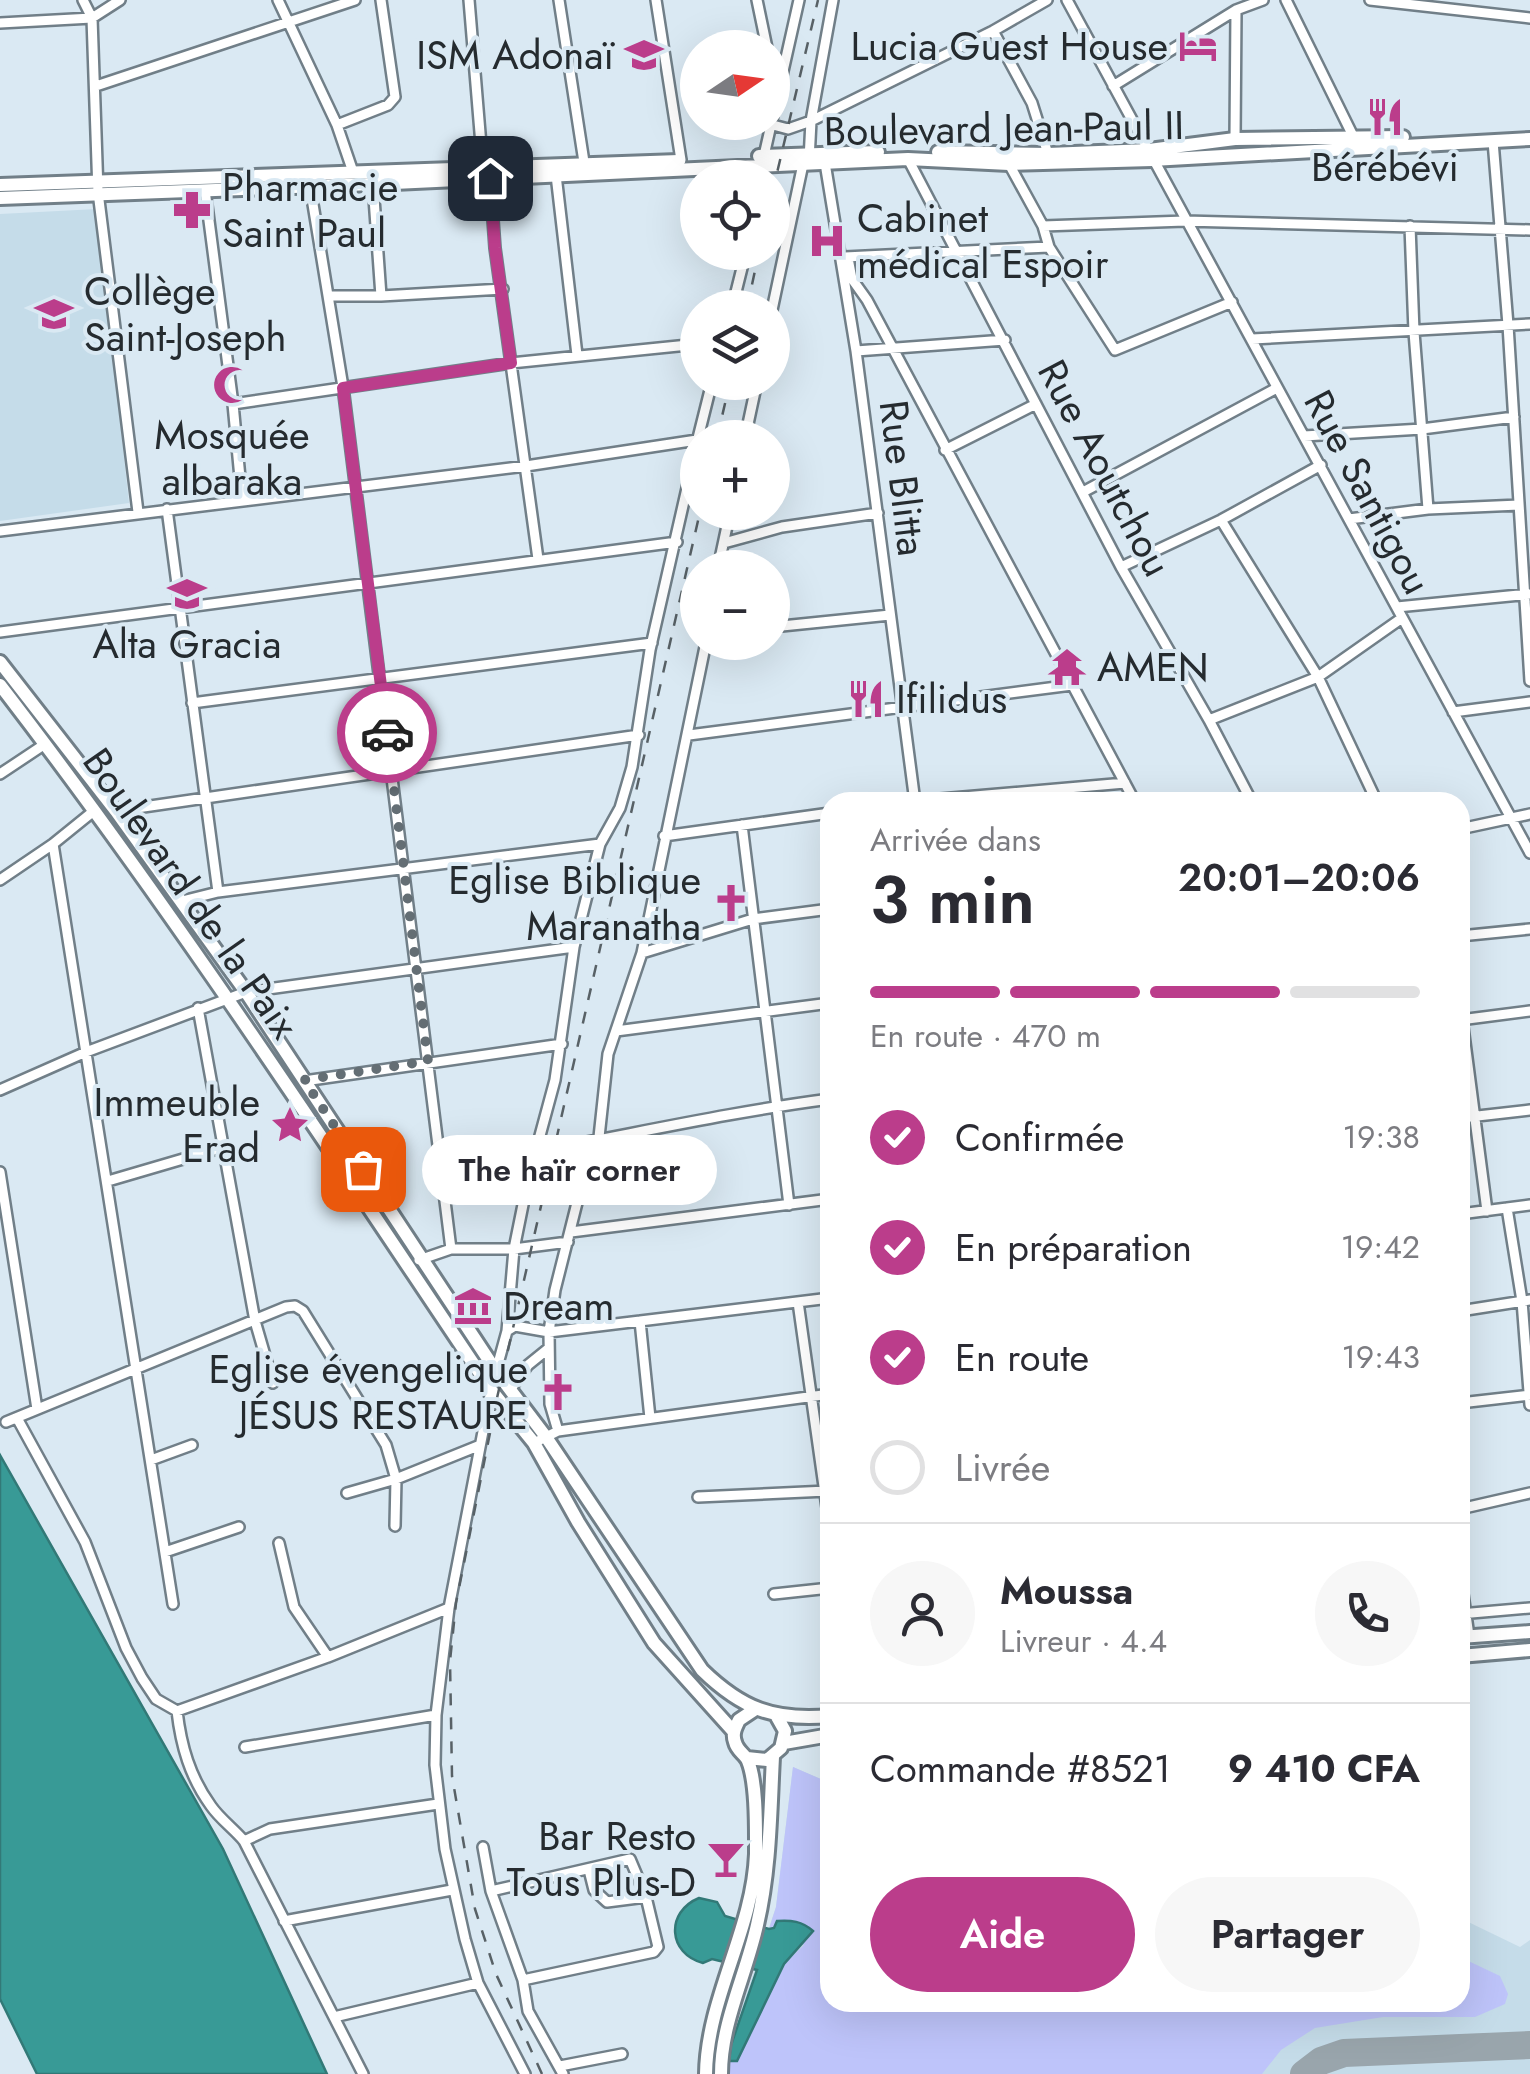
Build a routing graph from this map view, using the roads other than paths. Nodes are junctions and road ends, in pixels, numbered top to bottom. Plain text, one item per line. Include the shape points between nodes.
1 (83, 0) edge
2 (120, 0) edge
3 (278, 0) edge
4 (355, 0) edge
5 (381, 0) edge
6 (469, 0) edge
7 (559, 0) edge
8 (656, 0) edge
9 (758, 0) edge
10 (799, 0) edge
11 (833, 0) edge
12 (1047, 0) edge
13 (1067, 0) edge
14 (1263, 0) edge
15 (1286, 0) edge
16 (1370, 0) edge
17 (1236, 10) junction
18 (92, 18) junction
19 (1530, 18) edge
20 (289, 21) junction
21 (0, 23) edge
22 (764, 30) edge
23 (993, 31) junction
24 (790, 45) edge
25 (96, 86) junction
26 (1114, 86) junction
27 (810, 121) junction
28 (337, 125) junction
29 (790, 127) edge
30 (1530, 136) edge
31 (1354, 138) junction
32 (1235, 139) junction
33 (1494, 141) junction
34 (1048, 154) junction
35 (1150, 155) junction
36 (908, 159) junction
37 (680, 160) edge
38 (681, 160) edge
39 (806, 160) junction
40 (584, 162) junction
41 (790, 162) edge
42 (825, 162) junction
43 (1009, 164) junction
44 (680, 170) edge
45 (353, 172) junction
46 (487, 174) junction
47 (556, 175) junction
48 (373, 184) junction
49 (0, 185) edge
50 (98, 186) junction
51 (310, 186) junction
52 (205, 190) junction
53 (0, 198) edge
54 (1186, 221) junction
55 (1043, 226) junction
56 (1410, 226) junction
57 (1530, 230) edge
58 (1500, 232) junction
59 (1049, 247) junction
60 (957, 252) junction
61 (845, 257) junction
62 (503, 289) junction
63 (777, 290) edge
64 (330, 296) junction
65 (381, 296) junction
66 (1232, 302) junction
67 (1530, 324) edge
68 (1508, 325) junction
69 (1414, 332) junction
70 (1252, 339) junction
71 (1005, 340) junction
72 (680, 346) edge
73 (893, 349) junction
74 (856, 352) junction
75 (577, 355) junction
76 (511, 363) junction
77 (343, 388) junction
78 (1277, 388) junction
79 (234, 404) junction
80 (1036, 404) junction
81 (1514, 417) junction
82 (1422, 429) junction
83 (1304, 436) junction
84 (945, 450) junction
85 (1321, 465) junction
86 (526, 466) junction
87 (1530, 478) edge
88 (1518, 479) junction
89 (356, 484) junction
90 (1083, 492) junction
91 (242, 499) junction
92 (1519, 506) junction
93 (168, 508) junction
94 (1428, 510) junction
95 (138, 512) junction
96 (878, 512) junction
97 (1348, 519) junction
98 (1221, 520) junction
99 (0, 530) edge
100 (727, 530) edge
101 (677, 542) junction
102 (724, 543) junction
103 (721, 550) edge
104 (538, 559) junction
105 (1121, 568) junction
106 (368, 582) junction
107 (1527, 594) edge
108 (180, 606) junction
109 (1396, 607) junction
110 (890, 615) junction
111 (1402, 618) junction
112 (790, 625) edge
113 (0, 632) edge
114 (652, 642) junction
115 (703, 660) edge
116 (0, 662) edge
117 (1318, 677) junction
118 (380, 678) junction
119 (1530, 680) edge
120 (0, 685) edge
121 (1072, 685) junction
122 (1530, 702) edge
123 (192, 703) junction
124 (903, 708) junction
125 (1453, 712) junction
126 (1210, 720) junction
127 (639, 735) junction
128 (689, 735) junction
129 (46, 744) junction
130 (391, 769) junction
131 (0, 774) edge
132 (1124, 784) junction
133 (914, 792) edge
134 (1031, 792) edge
135 (1129, 792) edge
136 (1247, 792) edge
137 (1372, 792) edge
138 (204, 796) junction
139 (95, 810) junction
140 (116, 811) junction
141 (820, 814) edge
142 (1530, 814) edge
143 (1508, 817) junction
144 (742, 825) junction
145 (1470, 826) edge
146 (664, 836) junction
147 (53, 844) junction
148 (600, 844) junction
149 (1530, 853) edge
150 (404, 870) junction
151 (0, 880) edge
152 (218, 892) junction
153 (182, 902) junction
154 (820, 910) edge
155 (753, 919) junction
156 (1530, 929) edge
157 (1470, 935) edge
158 (574, 947) junction
159 (642, 953) junction
160 (416, 968) junction
161 (246, 992) junction
162 (229, 998) junction
163 (820, 1004) edge
164 (198, 1008) junction
165 (1530, 1011) edge
166 (764, 1012) junction
167 (1470, 1019) edge
168 (616, 1031) junction
169 (562, 1044) junction
170 (86, 1052) junction
171 (428, 1061) junction
172 (304, 1080) junction
173 (1470, 1086) edge
174 (0, 1090) edge
175 (820, 1100) edge
176 (776, 1106) junction
177 (1530, 1110) edge
178 (1474, 1116) junction
179 (1470, 1117) edge
180 (599, 1137) junction
181 (224, 1148) junction
182 (534, 1154) junction
183 (440, 1167) junction
184 (0, 1172) edge
185 (108, 1182) junction
186 (820, 1200) edge
187 (789, 1205) junction
188 (1530, 1205) edge
189 (1507, 1208) junction
190 (1487, 1211) junction
191 (1470, 1213) edge
192 (569, 1237) junction
193 (452, 1248) junction
194 (514, 1249) junction
195 (422, 1258) junction
196 (408, 1266) junction
197 (820, 1299) edge
198 (1526, 1301) edge
199 (798, 1302) junction
200 (1470, 1309) edge
201 (255, 1321) junction
202 (640, 1321) junction
203 (507, 1330) junction
204 (549, 1332) junction
205 (549, 1348) junction
206 (137, 1367) junction
207 (503, 1380) junction
208 (273, 1383) dead end
209 (490, 1390) junction
210 (1529, 1395) edge
211 (820, 1396) edge
212 (811, 1397) junction
213 (1470, 1402) edge
214 (1530, 1405) edge
215 (37, 1410) junction
216 (650, 1418) junction
217 (546, 1437) junction
218 (192, 1445) dead end
219 (478, 1446) junction
220 (820, 1449) edge
221 (151, 1460) junction
222 (396, 1479) junction
223 (820, 1490) edge
224 (347, 1493) dead end
225 (1530, 1494) edge
226 (698, 1497) dead end
227 (1470, 1507) edge
228 (395, 1526) dead end
229 (239, 1527) dead end
230 (279, 1542) dead end
231 (165, 1552) junction
232 (625, 1555) junction
233 (606, 1567) junction
234 (820, 1589) edge
235 (774, 1594) dead end
236 (173, 1604) dead end
237 (449, 1608) junction
238 (1530, 1608) edge
239 (1470, 1613) edge
240 (1530, 1632) edge
241 (1470, 1636) edge
242 (1530, 1650) edge
243 (1470, 1655) edge
244 (328, 1657) junction
245 (754, 1710) junction
246 (177, 1711) junction
247 (436, 1716) junction
248 (776, 1716) junction
249 (820, 1716) edge
250 (734, 1732) junction
251 (820, 1737) edge
252 (784, 1743) junction
253 (246, 1747) dead end
254 (773, 1757) junction
255 (747, 1758) junction
256 (438, 1804) junction
257 (244, 1841) junction
258 (483, 1848) dead end
259 (589, 1870) junction
260 (758, 1887) junction
261 (452, 1890) junction
262 (491, 1891) junction
263 (646, 1898) junction
264 (284, 1922) junction
265 (523, 1980) junction
266 (478, 1983) junction
267 (334, 2016) junction
268 (622, 2054) dead end
269 (562, 2070) edge
270 (363, 2074) edge
271 (525, 2074) edge
272 (706, 2074) edge
273 (721, 2074) edge

1 - 18 street
2 - 18 street
3 - 20 street
4 - 20 street
5 - 28 street via 395,98
6 - 46 street
7 - 40 street
8 - 38 street
9 - 22 street
10 - 24 street
11 - 27 street
12 - 23 street
13 - 26 street, Rue Santigou
14 - 17 street
15 - 31 street
16 - 19 street
17 - 26 street
17 - 32 street
18 - 21 street
18 - 25 street
20 - 25 street
20 - 28 street
23 - 27 street
23 - 34 street via 1032,103
25 - 50 street
26 - 35 street, Rue Santigou
27 - 29 street
27 - 39 street
28 - 45 street
30 - 31 main road, Boulevard Jean-Paul II
30 - 33 main road, Boulevard Jean-Paul II
31 - 32 main road, Boulevard Jean-Paul II
32 - 35 main road, Boulevard Jean-Paul II
33 - 35 main road, Boulevard Jean-Paul II
33 - 58 street
34 - 35 main road, Boulevard Jean-Paul II
34 - 39 main road, Boulevard Jean-Paul II
35 - 43 main road, Boulevard Jean-Paul II
35 - 54 street, Rue Santigou
36 - 42 main road, Boulevard Jean-Paul II
36 - 43 main road, Boulevard Jean-Paul II
36 - 60 street, Rue Aoutchou
37 - 40 main road, Boulevard Jean-Paul II
39 - 41 main road, Boulevard Jean-Paul II
39 - 42 main road, Boulevard Jean-Paul II
39 - 63 street
40 - 46 main road, Boulevard Jean-Paul II
42 - 61 street, Rue Blitta
43 - 55 street
44 - 47 main road, Boulevard Jean-Paul II
45 - 46 main road, Boulevard Jean-Paul II
45 - 50 main road, Boulevard Jean-Paul II
46 - 47 main road, Boulevard Jean-Paul II
46 - 48 main road, Boulevard Jean-Paul II
46 - 62 street
47 - 75 street
48 - 51 main road, Boulevard Jean-Paul II
48 - 65 street
49 - 50 main road, Boulevard Jean-Paul II
50 - 52 main road, Boulevard Jean-Paul II
50 - 53 main road, Boulevard Jean-Paul II
50 - 95 street
51 - 52 main road, Boulevard Jean-Paul II
51 - 64 street
52 - 79 street
54 - 55 street
54 - 56 street
54 - 66 street, Rue Santigou
55 - 59 street
56 - 58 street
56 - 69 street
57 - 58 street
58 - 68 street
59 - 60 street
59 - 66 street via 1115,350
60 - 61 street
60 - 71 street, Rue Aoutchou
61 - 73 street
61 - 74 street, Rue Blitta
62 - 65 street
62 - 76 street
64 - 65 street
64 - 77 street
66 - 70 street, Rue Santigou
67 - 68 street
68 - 69 street
68 - 81 street
69 - 70 street
69 - 82 street
70 - 78 street, Rue Santigou
71 - 73 street
71 - 80 street, Rue Aoutchou
72 - 75 street
73 - 74 street
73 - 84 street
74 - 96 street, Rue Blitta
75 - 76 street
76 - 77 street
76 - 86 street
77 - 79 street
77 - 89 street
78 - 83 street, Rue Santigou
78 - 90 street
79 - 91 street
80 - 84 street
80 - 90 street, Rue Aoutchou
81 - 82 street
81 - 88 street
82 - 83 street
82 - 94 street
83 - 85 street, Rue Santigou
84 - 121 street
85 - 97 street, Rue Santigou
85 - 98 street
86 - 89 street
86 - 101 street via 698,440
86 - 104 street
87 - 88 street
88 - 92 street
89 - 91 street
89 - 106 street
90 - 105 street, Rue Aoutchou
91 - 93 street
92 - 94 street
92 - 107 street
93 - 95 street
93 - 108 street
94 - 97 street
95 - 99 street
96 - 102 street
96 - 110 street, Rue Blitta
97 - 109 street, Rue Santigou
98 - 105 street
98 - 117 street
100 - 102 street
101 - 104 street
101 - 114 street
102 - 103 street
104 - 106 street
105 - 126 street, Rue Aoutchou
106 - 108 street
106 - 118 street
107 - 109 street
107 - 119 street
108 - 113 street
108 - 123 street
109 - 111 street, Rue Santigou
110 - 112 street
110 - 124 street, Rue Blitta
111 - 117 street
111 - 125 street, Rue Santigou
114 - 118 street
114 - 127 street
115 - 128 street
116 - 140 main road, Boulevard de la Paix
117 - 126 street
117 - 137 street
118 - 123 street
118 - 130 street
120 - 129 main road, Boulevard de la Paix
121 - 124 street
121 - 132 street
122 - 125 street
123 - 138 street
124 - 128 street
124 - 133 street, Rue Blitta
125 - 143 street, Rue Santigou
126 - 136 street, Rue Aoutchou
127 - 130 street
127 - 148 street via 620,808
128 - 146 street
129 - 131 street
129 - 139 main road, Boulevard de la Paix
130 - 138 street
130 - 150 street
132 - 134 street
132 - 135 street
138 - 140 street
138 - 152 street
139 - 147 street
139 - 162 main road, Boulevard de la Paix
140 - 153 main road, Boulevard de la Paix
141 - 144 street
142 - 143 street
143 - 145 street
143 - 149 street, Rue Santigou
144 - 146 street
144 - 155 street
146 - 159 street
147 - 151 street
147 - 170 street
148 - 150 street
148 - 158 street
150 - 152 street
150 - 160 street
152 - 153 street
153 - 161 main road, Boulevard de la Paix
154 - 155 street
155 - 159 street
155 - 166 street
156 - 157 street
158 - 160 street
158 - 169 street
159 - 168 street
160 - 161 street
160 - 171 street
161 - 162 street
161 - 172 main road, Boulevard de la Paix
162 - 164 street
162 - 196 main road, Boulevard de la Paix
163 - 166 street
164 - 170 street
164 - 181 street
165 - 167 street
166 - 168 street
166 - 176 street
168 - 180 street
169 - 171 street
169 - 182 street
170 - 174 street
170 - 185 street
171 - 172 street
171 - 183 street
172 - 195 main road, Boulevard de la Paix
173 - 178 street
175 - 176 street
176 - 180 street
176 - 187 street
177 - 178 street
178 - 179 street
178 - 190 street
180 - 182 street
180 - 192 street
181 - 185 street
181 - 201 street
182 - 183 street
182 - 194 street
183 - 193 street
184 - 215 street
185 - 206 street
186 - 187 street
187 - 192 street
188 - 189 street
189 - 190 street
189 - 198 street
190 - 191 street
192 - 194 street
192 - 204 street
193 - 194 street
193 - 195 street
194 - 203 street
195 - 196 street
195 - 207 main road, Boulevard de la Paix
196 - 209 main road, Boulevard de la Paix
197 - 199 street
198 - 200 street
198 - 210 street
199 - 202 street
199 - 212 street
201 - 206 street
201 - 208 street
201 - 222 street via 290,1306 303,1311 380,1432
202 - 204 street
202 - 216 street
203 - 204 street
203 - 207 street
204 - 205 street
205 - 207 street
205 - 217 street
206 - 215 street
206 - 221 street
207 - 217 main road, Boulevard de la Paix
209 - 217 main road, Boulevard de la Paix
209 - 219 street
210 - 213 street
210 - 214 street
211 - 212 street
212 - 216 street
212 - 220 street
215 - 246 street via 12,1420 84,1542 142,1678 156,1699
216 - 217 street
217 - 232 main road, Boulevard de la Paix
217 - 233 main road, Boulevard de la Paix
218 - 221 street
219 - 222 street
219 - 237 street
221 - 231 street
222 - 224 street
222 - 228 street
223 - 226 street
225 - 227 street
229 - 231 street
230 - 244 street via 294,1607
231 - 236 street
232 - 233 main road
232 - 245 main road, Boulevard de la Paix via 702,1670
233 - 250 main road, Boulevard de la Paix via 654,1643
234 - 235 street
237 - 244 street
237 - 247 street
238 - 239 street
240 - 241 main road
242 - 243 main road
244 - 246 street
245 - 248 main road
245 - 250 main road
246 - 257 street via 181,1748 197,1784
247 - 253 street
247 - 256 street
248 - 249 main road
248 - 252 main road
250 - 255 main road
251 - 252 main road
252 - 254 main road
254 - 255 main road
254 - 260 main road
255 - 260 main road
256 - 257 street via 270,1828
256 - 261 street
257 - 264 street
258 - 262 street
259 - 262 street
259 - 263 street via 594,1890 607,1902
259 - 263 street via 630,1859
260 - 272 main road via 710,2030
260 - 273 main road via 750,1955 724,2039
261 - 264 street
261 - 266 street
262 - 265 street
263 - 265 street via 654,1952
264 - 267 street
265 - 269 street via 528,2010
266 - 267 street
266 - 271 street
267 - 270 street
268 - 269 street

